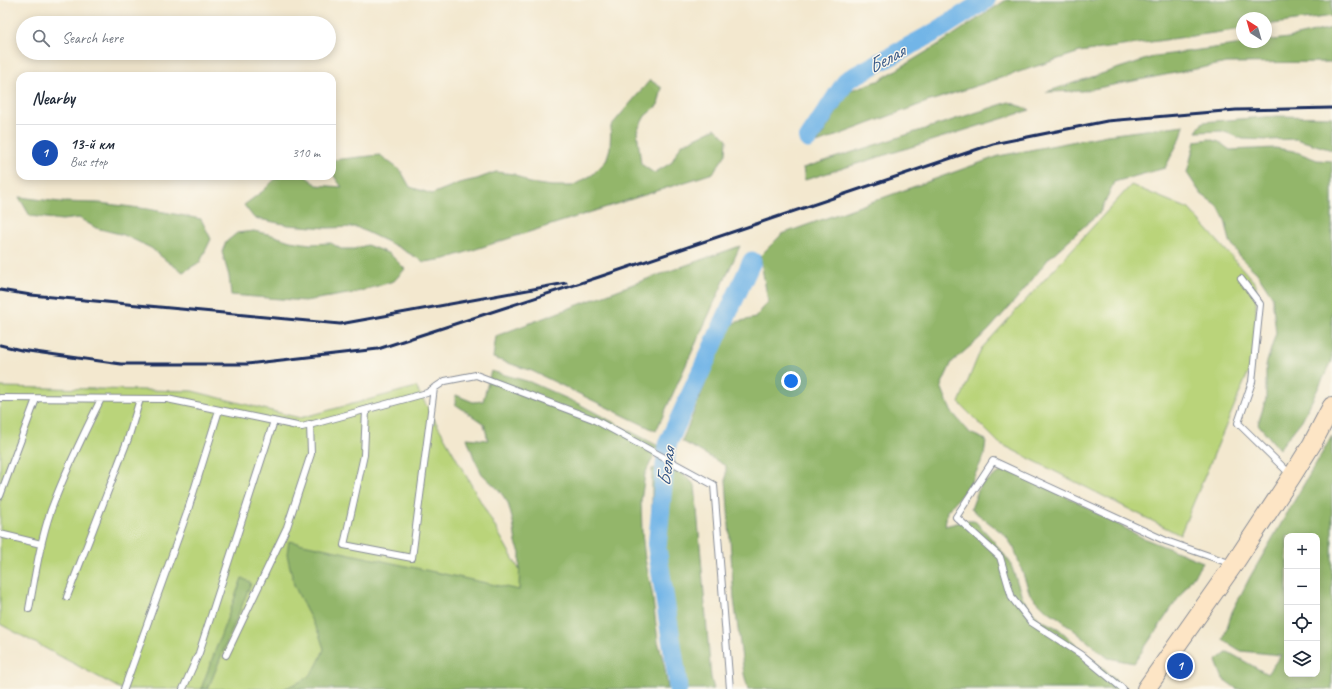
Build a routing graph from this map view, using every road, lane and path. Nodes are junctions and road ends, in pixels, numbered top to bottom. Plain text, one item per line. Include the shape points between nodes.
1 (1241, 280) dead end
2 (434, 388) junction
3 (0, 398) edge
4 (36, 399) junction
5 (101, 399) junction
6 (140, 399) junction
7 (1332, 406) edge
8 (219, 410) junction
9 (366, 410) junction
10 (274, 421) junction
11 (310, 424) junction
12 (1292, 476) junction
13 (0, 496) edge
14 (0, 534) edge
15 (41, 544) junction
16 (1234, 564) junction
17 (67, 597) dead end
18 (29, 609) dead end
19 (226, 655) dead end
20 (124, 689) edge
21 (183, 689) edge
22 (730, 689) edge
23 (1123, 689) edge
24 (1146, 689) edge

1 - 12 lane via 1260,304 1252,382 1238,423
2 - 9 lane via 427,394
2 - 9 lane via 412,558 344,545 364,455
2 - 22 lane via 446,381 476,375 593,419 714,485
3 - 4 lane
4 - 5 lane
4 - 13 lane
5 - 6 lane
5 - 15 lane via 76,450
6 - 8 lane via 167,399
6 - 17 lane via 128,439
7 - 12 main road
8 - 10 lane
8 - 20 lane via 187,513
9 - 11 lane
10 - 11 lane via 302,427
10 - 21 lane via 199,653
11 - 19 lane via 311,454 287,528
12 - 16 main road
14 - 15 lane
15 - 18 lane
16 - 23 lane via 1166,541 993,461 956,517 1000,556 1012,598 1031,622 1082,655
16 - 24 main road

